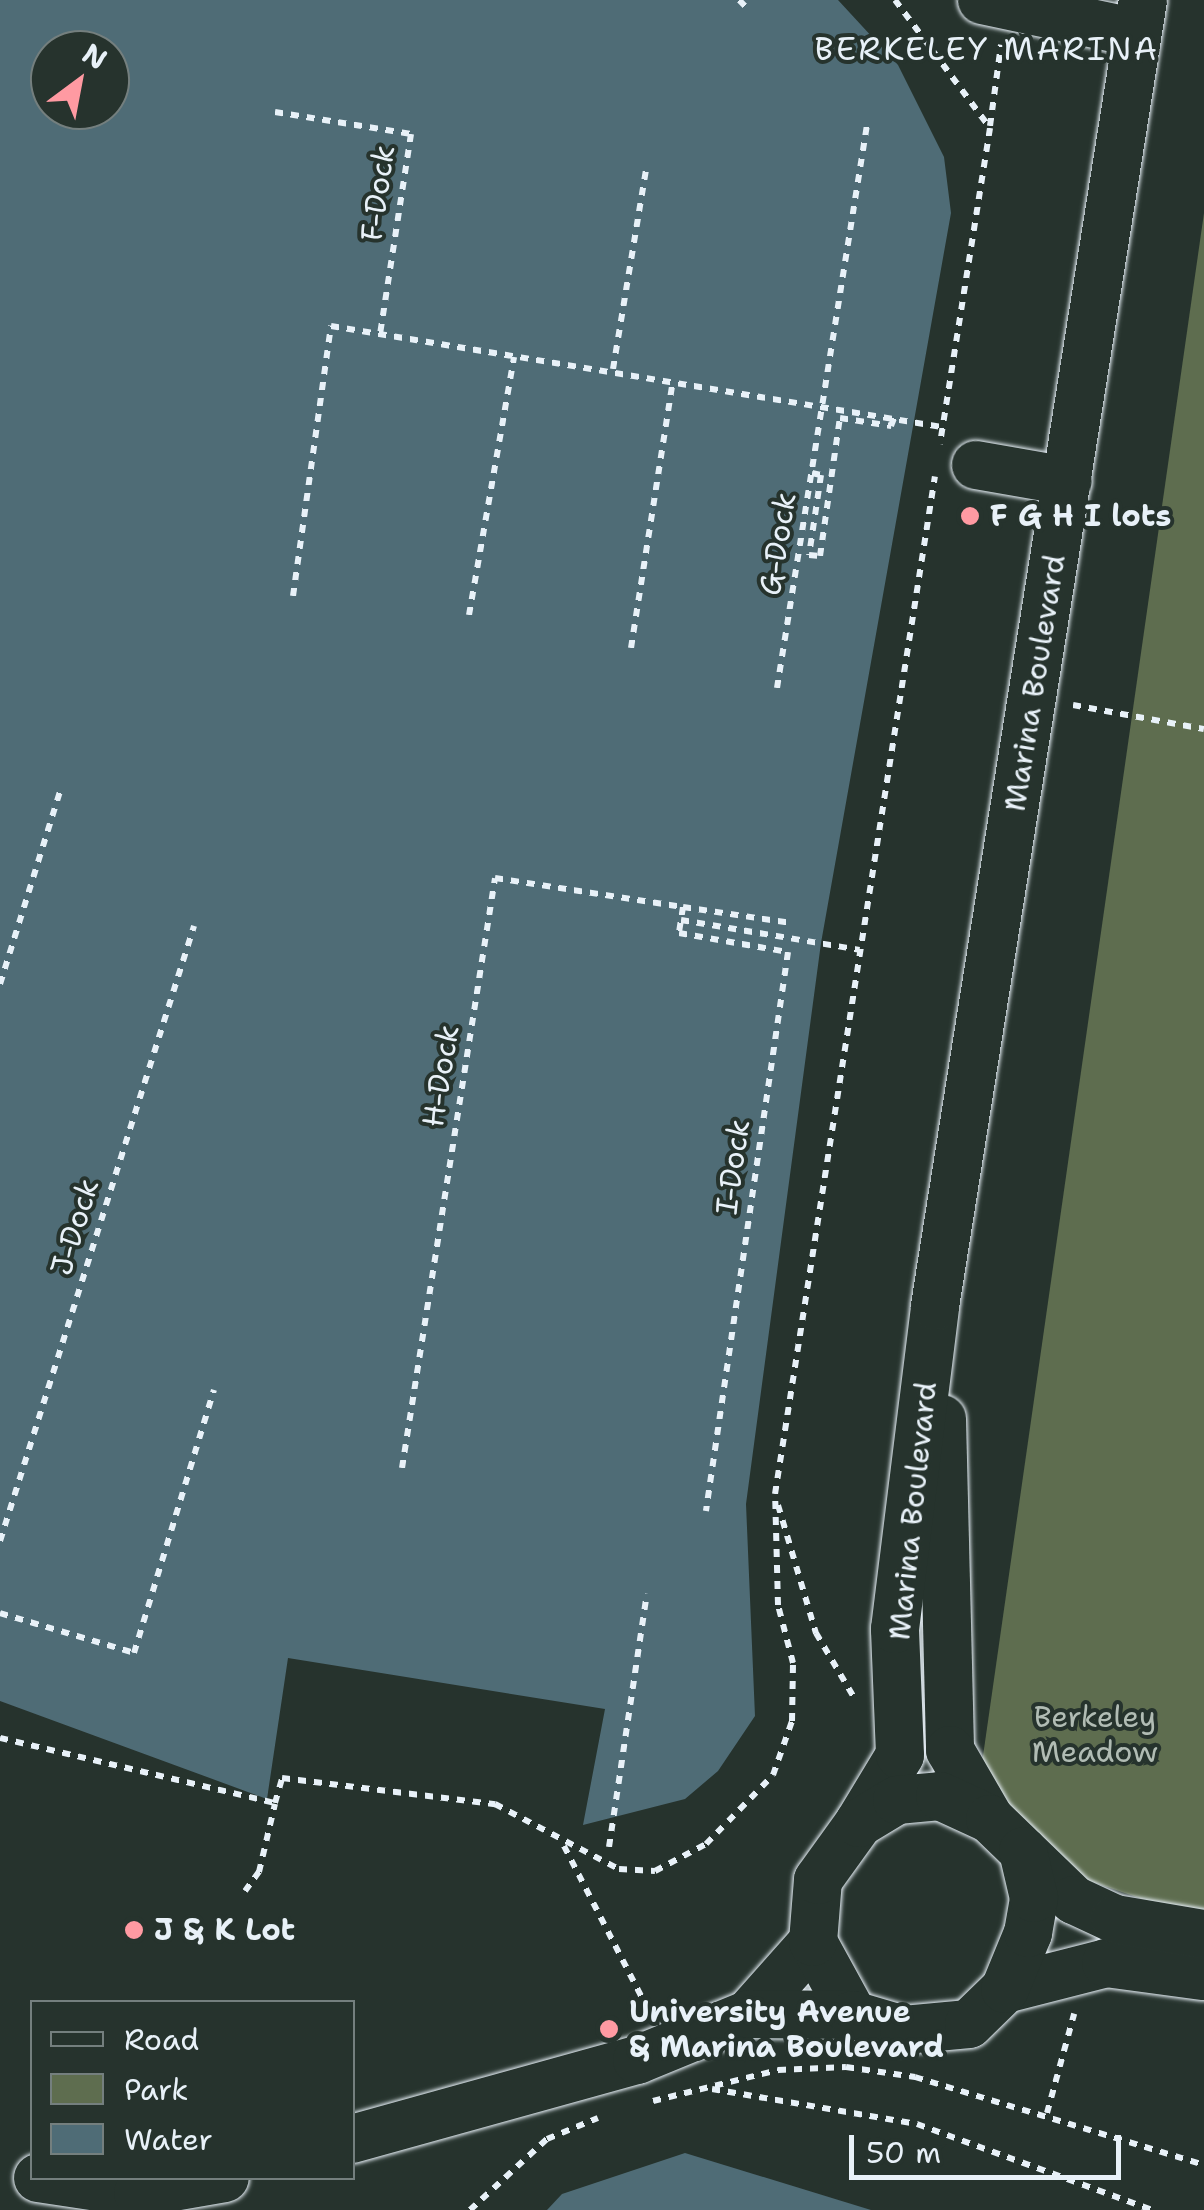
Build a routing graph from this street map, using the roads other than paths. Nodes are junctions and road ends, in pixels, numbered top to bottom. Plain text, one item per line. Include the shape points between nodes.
1 (1019, 5) edge
2 (1140, 17) edge
3 (976, 465) dead end
4 (1068, 481) junction
5 (935, 1306) junction
6 (858, 1822) junction
7 (1007, 1835) junction
8 (1204, 1934) edge
9 (813, 1942) junction
10 (1204, 1976) edge
11 (1005, 1989) junction
12 (749, 2014) junction
13 (853, 2015) junction
14 (355, 2137) edge
15 (0, 2165) edge
16 (30, 2175) edge
17 (54, 2180) edge
18 (213, 2180) edge

1 - 2 street
2 - 4 street, Marina Boulevard
3 - 4 street
4 - 5 street, Marina Boulevard
5 - 6 street, Marina Boulevard via 895,1630 900,1755
5 - 7 street, Marina Boulevard via 952,1562 950,1750
6 - 7 street via 896,1800 940,1796
6 - 9 street via 818,1880
7 - 8 street via 1074,1900 1115,1920
7 - 11 street via 1034,1898
9 - 12 street
9 - 13 street
10 - 11 street via 1106,1963
11 - 13 street via 969,2024 904,2030
12 - 13 street
12 - 14 street via 637,2060
15 - 16 street
17 - 18 street via 138,2193

